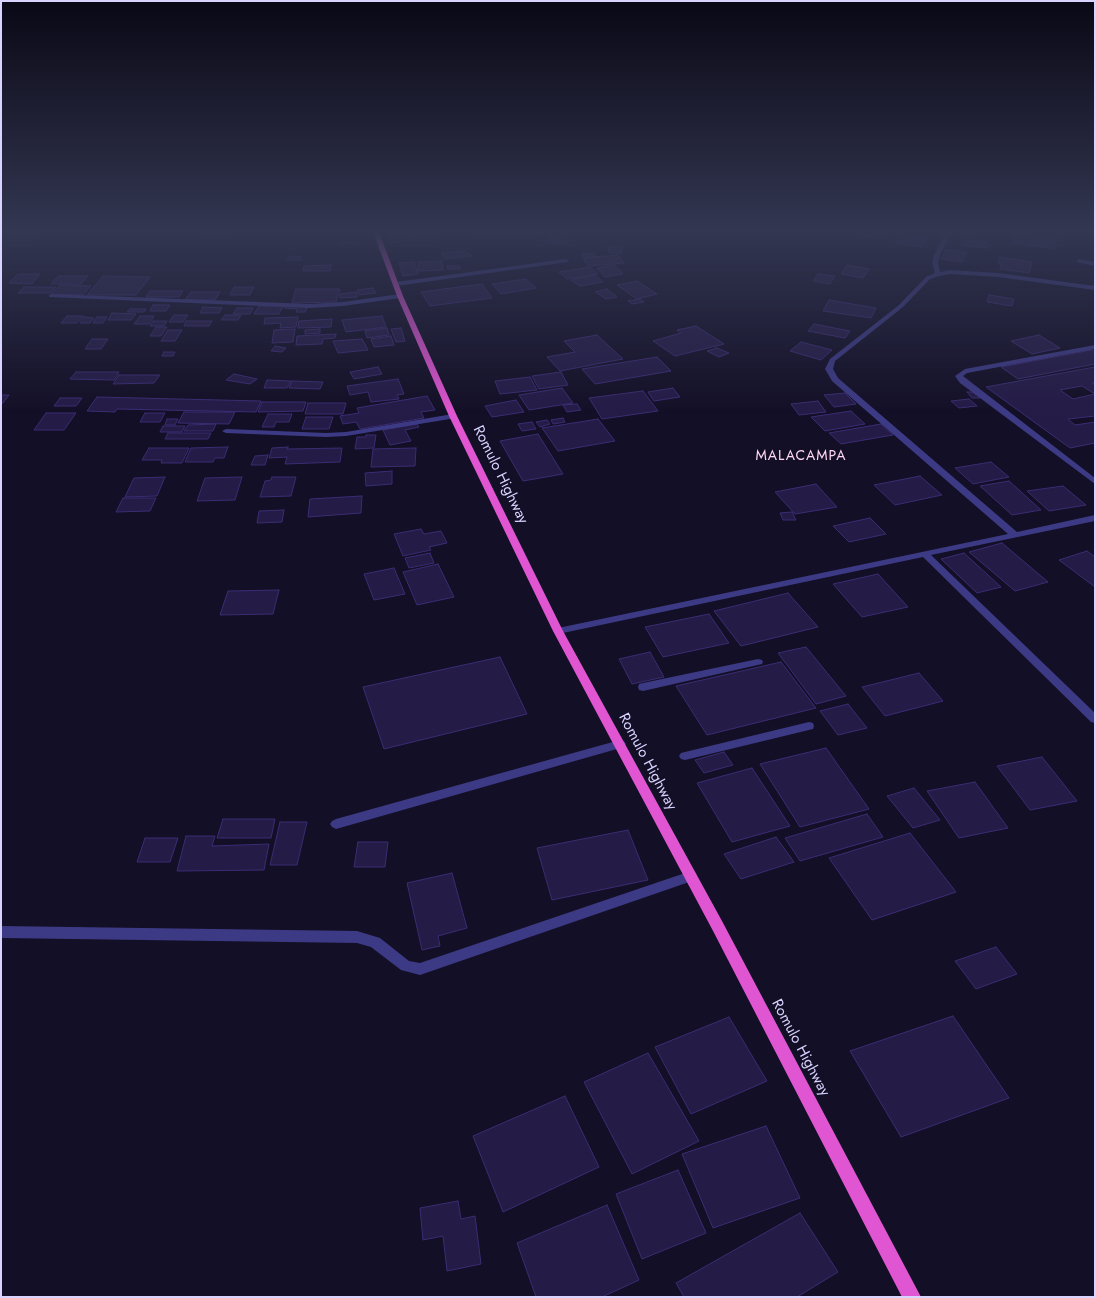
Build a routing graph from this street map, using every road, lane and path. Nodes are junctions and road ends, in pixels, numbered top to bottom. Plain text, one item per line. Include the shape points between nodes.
1 (388, 293) edge
2 (399, 293) edge
3 (914, 293) edge
4 (51, 296) dead end
5 (1095, 347) edge
6 (453, 416) junction
7 (226, 431) dead end
8 (1095, 482) edge
9 (1095, 518) edge
10 (1014, 534) junction
11 (925, 554) junction
12 (558, 631) junction
13 (758, 662) dead end
14 (643, 687) dead end
15 (1095, 719) edge
16 (809, 726) dead end
17 (620, 744) junction
18 (685, 756) dead end
19 (336, 824) dead end
20 (691, 876) junction
21 (1, 932) edge
22 (912, 1297) edge

1 - 4 street via 343,304 310,306
2 - 6 highway, Romulo Highway
3 - 10 street via 901,306 832,360 828,369 835,379
5 - 8 street via 965,371 959,376
6 - 7 street via 346,434
6 - 12 highway, Romulo Highway
9 - 10 street
10 - 11 street
11 - 12 street
11 - 15 street
12 - 17 highway, Romulo Highway
13 - 14 street
16 - 18 street
17 - 19 street
17 - 20 highway, Romulo Highway
20 - 21 street via 420,969 406,966 375,942 357,937
20 - 22 highway, Romulo Highway

